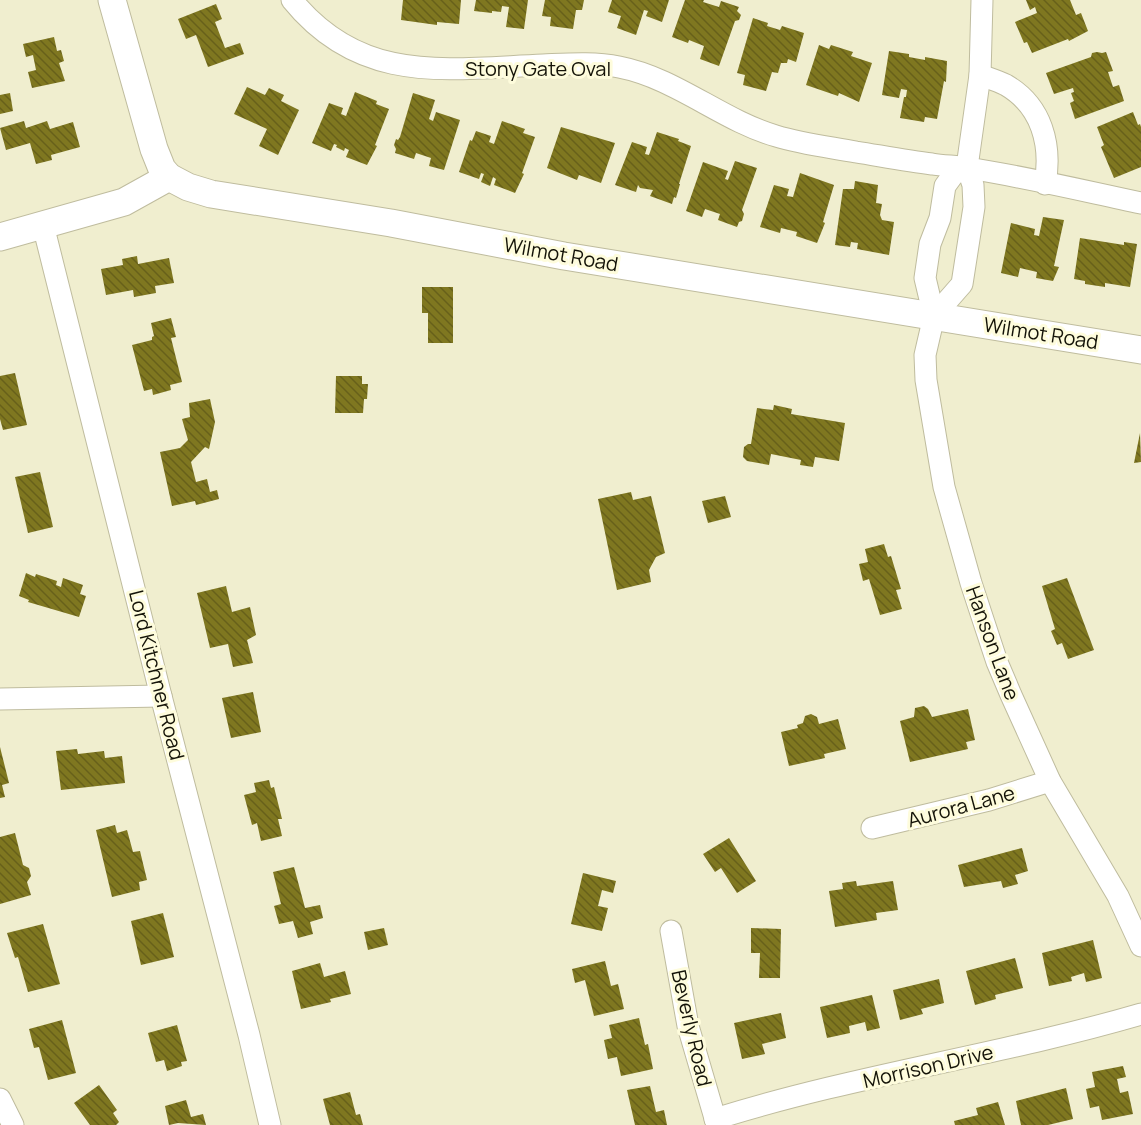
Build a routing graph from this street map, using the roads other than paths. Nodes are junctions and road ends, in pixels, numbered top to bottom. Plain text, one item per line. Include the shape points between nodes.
1 (112, 0) edge
2 (292, 0) edge
3 (982, 0) edge
4 (980, 75) junction
5 (966, 167) junction
6 (169, 177) junction
7 (1045, 183) junction
8 (1141, 203) edge
9 (43, 225) junction
10 (0, 237) edge
11 (934, 316) junction
12 (1141, 350) edge
13 (161, 696) junction
14 (0, 699) edge
15 (1050, 781) junction
16 (872, 828) dead end
17 (671, 931) dead end
18 (1141, 946) edge
19 (1141, 1014) edge
20 (0, 1099) edge
21 (716, 1122) edge
22 (13, 1125) edge
23 (270, 1125) edge

1 - 6 street via 154,149
2 - 5 street, Stony Gate Oval via 327,33 357,53 396,65 619,67 681,90 774,136
3 - 4 street
4 - 5 street
4 - 7 street via 1022,97 1038,116 1048,154
5 - 7 street, Stony Gate Oval
5 - 11 street via 974,207 962,284
5 - 11 street via 945,186 940,218 930,244 925,278
6 - 9 street via 131,199
6 - 11 street, Wilmot Road via 211,194
7 - 8 street, Stony Gate Oval
9 - 10 street
9 - 13 street, Lord Kitchner Road
11 - 12 street, Wilmot Road
11 - 15 street, Hanson Lane via 925,355 926,380 944,488 997,662
13 - 14 street
13 - 23 street, Lord Kitchner Road
15 - 16 street, Aurora Lane
15 - 18 street, Hanson Lane via 1118,896
17 - 21 street, Beverly Road via 688,1026
19 - 21 street, Morrison Drive via 1020,1046 771,1102
20 - 22 street

